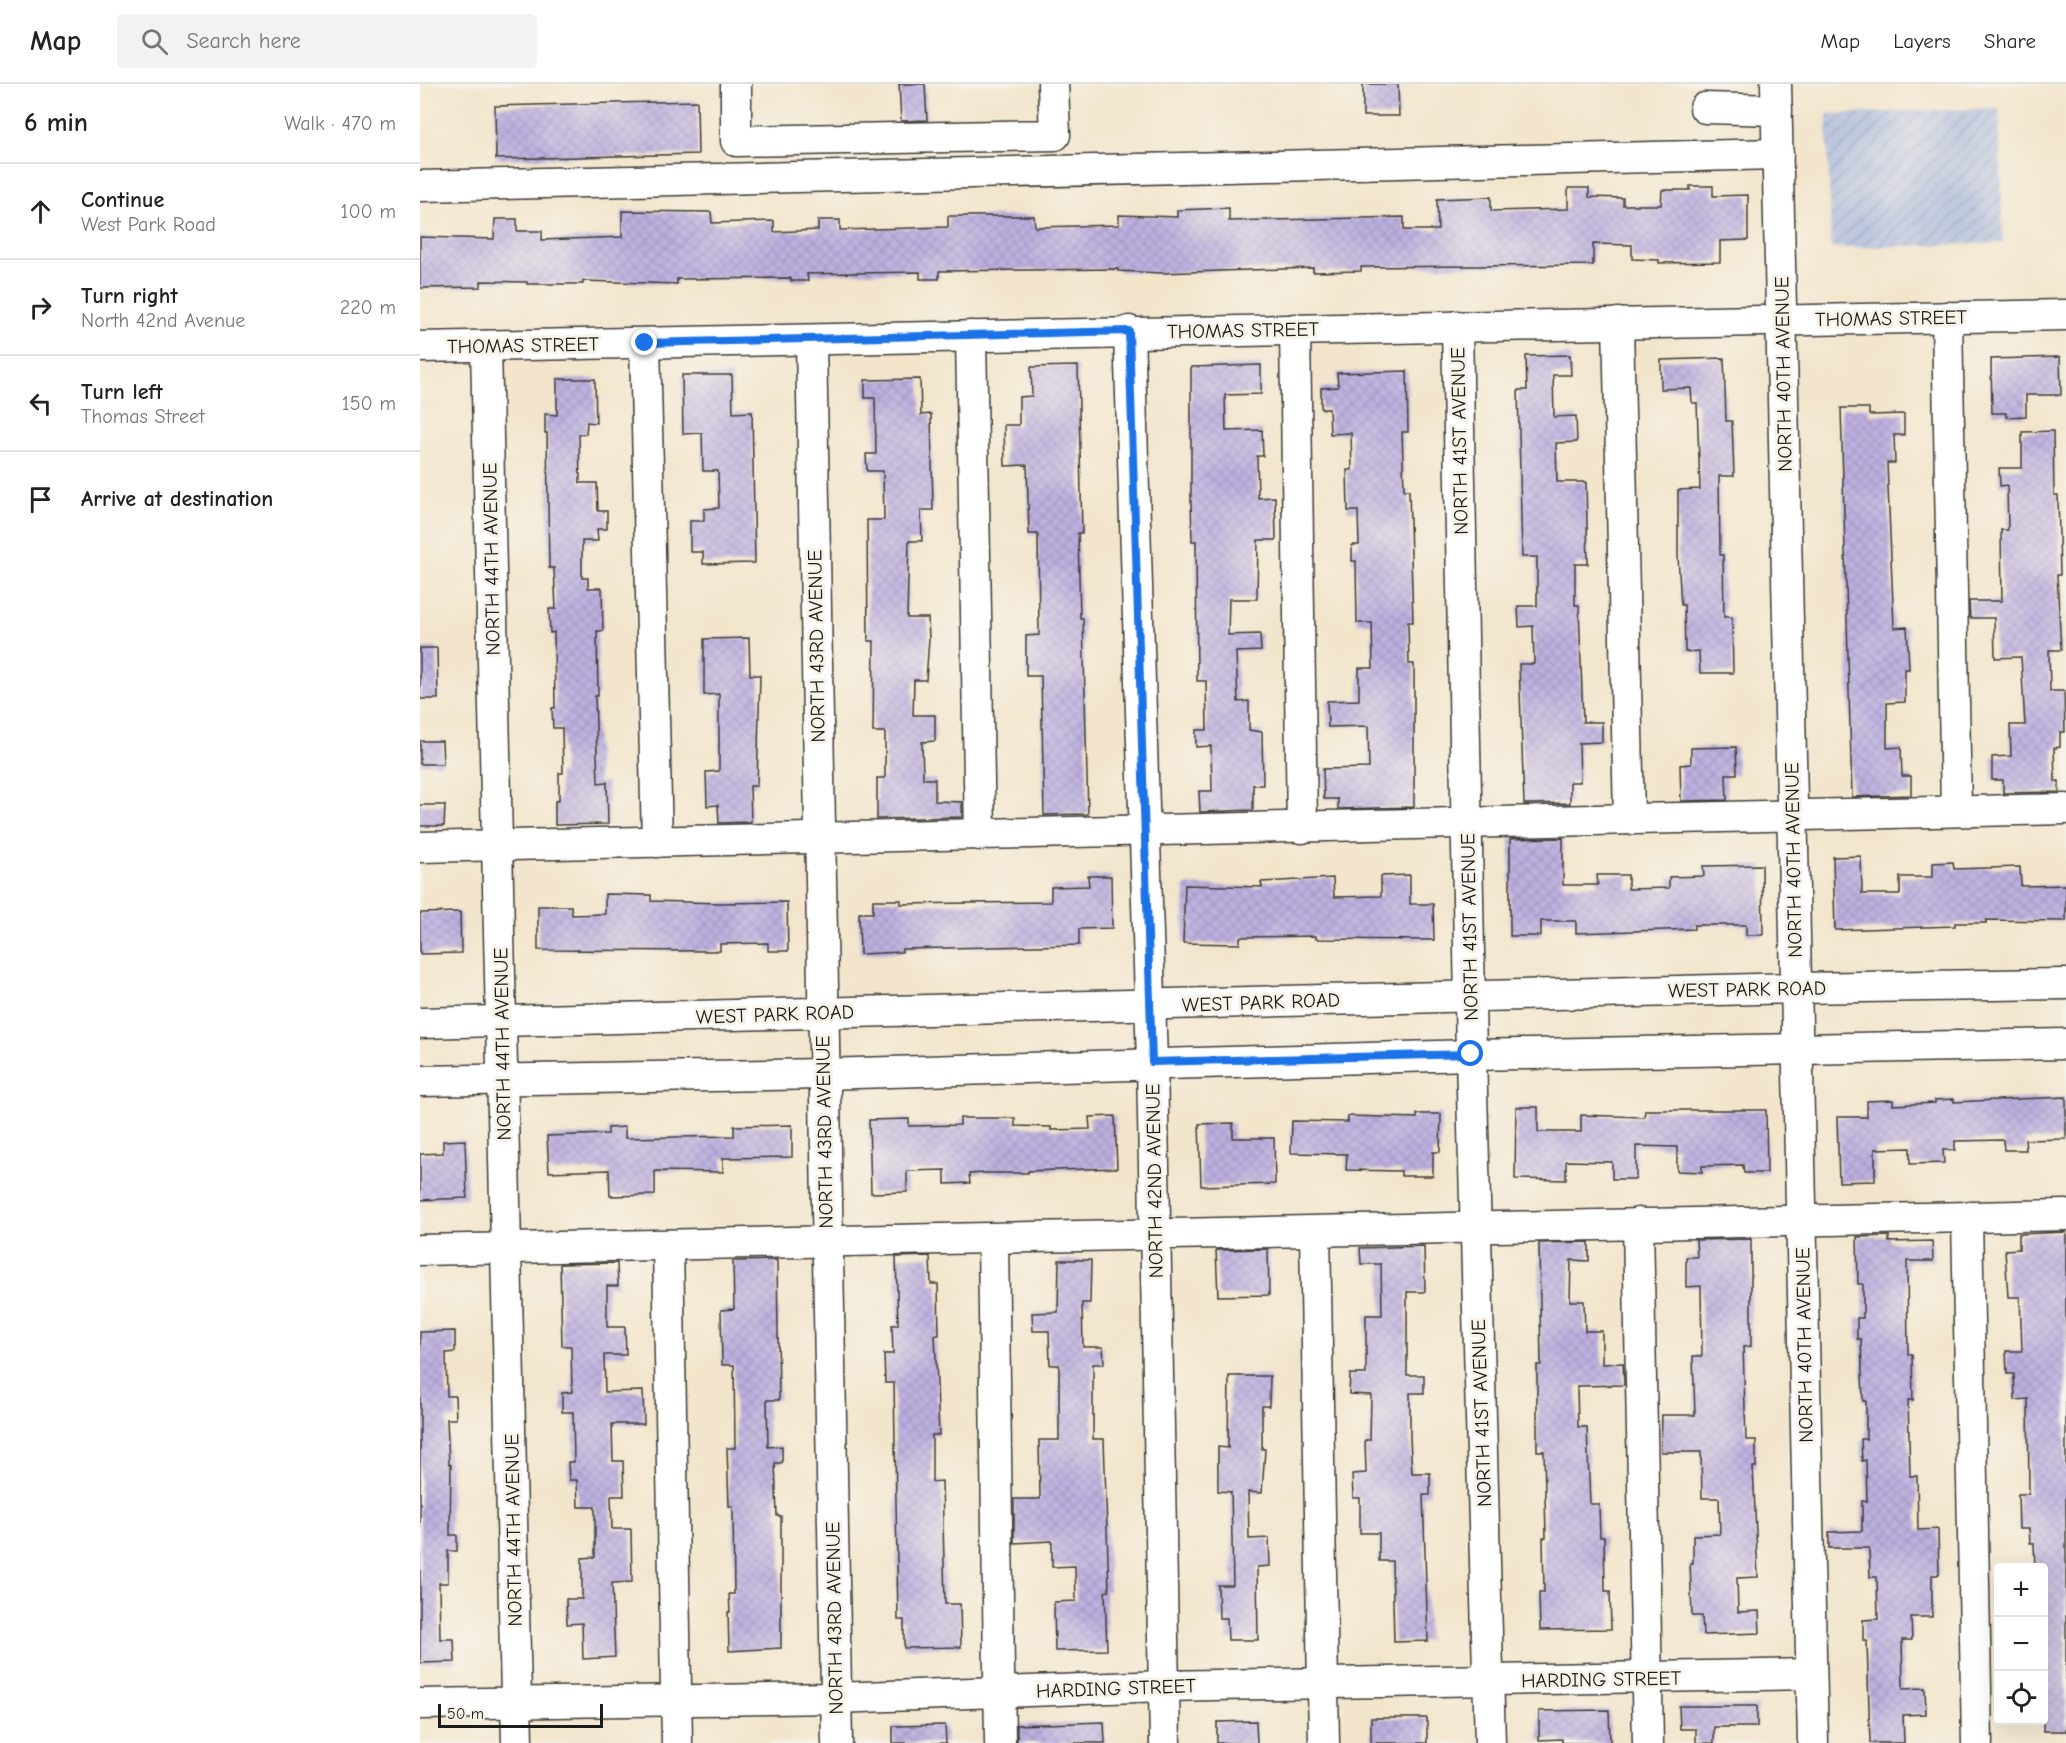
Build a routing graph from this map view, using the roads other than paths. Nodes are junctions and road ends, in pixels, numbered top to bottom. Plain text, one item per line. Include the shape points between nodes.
1 (736, 84) edge
2 (1053, 84) edge
3 (1777, 97) edge
4 (1705, 108) dead end
5 (1778, 154) junction
6 (420, 186) edge
7 (2066, 315) edge
8 (1947, 317) junction
9 (1782, 321) junction
10 (1618, 323) junction
11 (1457, 326) junction
12 (1295, 329) junction
13 (1129, 331) junction
14 (971, 336) junction
15 (811, 341) junction
16 (645, 343) junction
17 (486, 346) junction
18 (420, 347) edge
19 (2066, 809) edge
20 (1956, 811) junction
21 (1792, 814) junction
22 (1629, 819) junction
23 (1467, 824) junction
24 (1302, 828) junction
25 (1145, 831) junction
26 (980, 835) junction
27 (819, 838) junction
28 (657, 842) junction
29 (497, 846) junction
30 (420, 848) edge
31 (2066, 984) edge
32 (1796, 988) junction
33 (1470, 996) junction
34 (1150, 1005) junction
35 (822, 1012) junction
36 (501, 1022) junction
37 (420, 1023) edge
38 (2066, 1044) edge
39 (1797, 1050) junction
40 (1471, 1054) junction
41 (1152, 1062) junction
42 (823, 1074) junction
43 (502, 1080) junction
44 (420, 1082) edge
45 (2066, 1215) edge
46 (1967, 1216) junction
47 (1801, 1220) junction
48 (1638, 1223) junction
49 (1476, 1228) junction
50 (1315, 1232) junction
51 (1155, 1235) junction
52 (993, 1239) junction
53 (826, 1242) junction
54 (668, 1245) junction
55 (507, 1249) junction
56 (420, 1250) edge
57 (1811, 1674) junction
58 (1647, 1678) junction
59 (1489, 1682) junction
60 (1323, 1684) junction
61 (1164, 1686) junction
62 (999, 1692) junction
63 (835, 1698) junction
64 (676, 1701) junction
65 (516, 1703) junction
66 (420, 1704) edge
67 (517, 1743) edge
68 (677, 1743) edge
69 (837, 1743) edge
70 (1000, 1743) edge
71 (1165, 1743) edge
72 (1324, 1743) edge
73 (1490, 1743) edge
74 (1648, 1743) edge
75 (1813, 1743) edge
76 (1977, 1743) edge

1 - 2 street via 736,141 1055,135
3 - 4 street
3 - 5 street, NORTH 40TH AVENUE
5 - 6 street
5 - 9 street, NORTH 40TH AVENUE
7 - 8 street, THOMAS STREET
8 - 9 street, THOMAS STREET
8 - 20 street
9 - 10 street, THOMAS STREET
9 - 21 street, NORTH 40TH AVENUE
10 - 11 street, THOMAS STREET
10 - 22 street
11 - 12 street, THOMAS STREET
11 - 23 street, NORTH 41ST AVENUE
12 - 13 street, THOMAS STREET
12 - 24 street
13 - 14 street, THOMAS STREET
13 - 25 street, NORTH 42ND AVENUE
14 - 15 street, THOMAS STREET
14 - 26 street
15 - 16 street, THOMAS STREET
15 - 27 street, NORTH 43RD AVENUE
16 - 17 street, THOMAS STREET
16 - 28 street
17 - 18 street, THOMAS STREET
17 - 29 street, NORTH 44TH AVENUE
19 - 20 street
20 - 21 street
21 - 22 street
21 - 32 street, NORTH 40TH AVENUE
22 - 23 street
23 - 24 street
23 - 33 street, NORTH 41ST AVENUE
24 - 25 street
25 - 26 street
25 - 34 street, NORTH 42ND AVENUE
26 - 27 street
27 - 28 street
27 - 35 street, NORTH 43RD AVENUE
28 - 29 street
29 - 30 street
29 - 36 street, NORTH 44TH AVENUE
31 - 32 street, WEST PARK ROAD
32 - 33 street, WEST PARK ROAD
32 - 39 street, NORTH 40TH AVENUE
33 - 34 street, WEST PARK ROAD
33 - 40 street, NORTH 41ST AVENUE
34 - 35 street, WEST PARK ROAD
34 - 41 street, NORTH 42ND AVENUE
35 - 36 street, WEST PARK ROAD
35 - 42 street, NORTH 43RD AVENUE
36 - 37 street, WEST PARK ROAD
36 - 43 street, NORTH 44TH AVENUE
38 - 39 street
39 - 40 street
39 - 47 street, NORTH 40TH AVENUE
40 - 41 street
40 - 49 street, NORTH 41ST AVENUE
41 - 42 street
41 - 51 street, NORTH 42ND AVENUE
42 - 43 street
42 - 53 street, NORTH 43RD AVENUE
43 - 44 street
43 - 55 street, NORTH 44TH AVENUE
45 - 46 street
46 - 47 street
46 - 76 street
47 - 48 street
47 - 57 street, NORTH 40TH AVENUE
48 - 49 street
48 - 58 street
49 - 50 street
49 - 59 street, NORTH 41ST AVENUE
50 - 51 street
50 - 60 street
51 - 52 street
51 - 61 street, NORTH 42ND AVENUE
52 - 53 street
52 - 62 street
53 - 54 street
53 - 63 street, NORTH 43RD AVENUE
54 - 55 street
54 - 64 street
55 - 56 street
55 - 65 street, NORTH 44TH AVENUE
57 - 58 street, HARDING STREET
57 - 75 street, NORTH 40TH AVENUE
58 - 59 street, HARDING STREET
58 - 74 street
59 - 60 street, HARDING STREET
59 - 73 street, NORTH 41ST AVENUE
60 - 61 street, HARDING STREET
60 - 72 street
61 - 62 street, HARDING STREET
61 - 71 street, NORTH 42ND AVENUE
62 - 63 street, HARDING STREET
62 - 70 street
63 - 64 street, HARDING STREET
63 - 69 street, NORTH 43RD AVENUE
64 - 65 street, HARDING STREET
64 - 68 street
65 - 66 street, HARDING STREET
65 - 67 street, NORTH 44TH AVENUE

